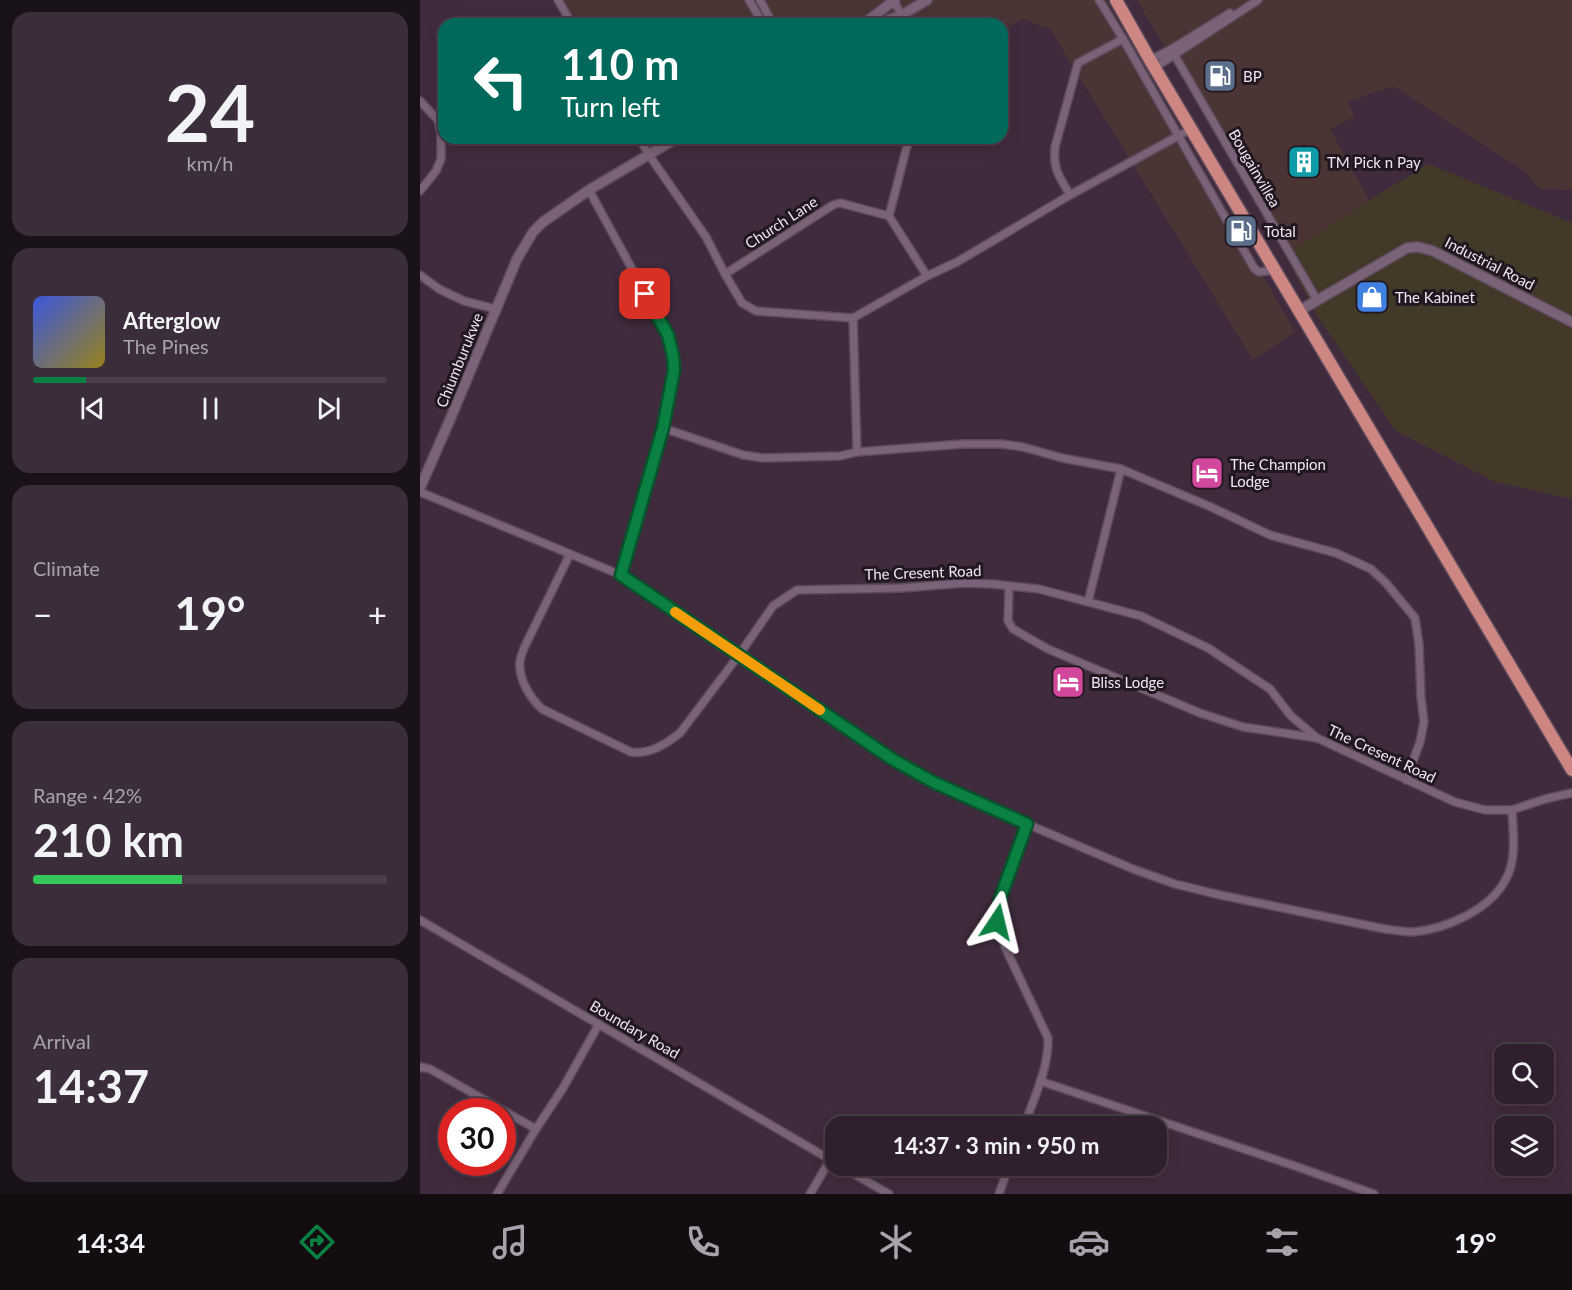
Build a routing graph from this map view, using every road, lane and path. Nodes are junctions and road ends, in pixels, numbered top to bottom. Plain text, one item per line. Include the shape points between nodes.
1 (558, 0) edge
2 (749, 0) edge
3 (760, 0) edge
4 (894, 0) edge
5 (927, 0) edge
6 (1099, 0) edge
7 (1116, 0) edge
8 (1254, 2) edge
9 (902, 15) junction
10 (568, 18) edge
11 (760, 18) edge
12 (770, 18) edge
13 (870, 18) edge
14 (894, 18) edge
15 (903, 18) edge
16 (1123, 39) junction
17 (1172, 52) junction
18 (1152, 64) junction
19 (420, 101) edge
20 (438, 120) edge
21 (1191, 129) junction
22 (1177, 136) junction
23 (441, 144) edge
24 (643, 144) edge
25 (667, 144) edge
26 (907, 144) edge
27 (649, 155) junction
28 (589, 190) junction
29 (420, 191) edge
30 (1070, 195) junction
31 (889, 216) junction
32 (1275, 270) junction
33 (725, 274) junction
34 (420, 275) edge
35 (927, 276) junction
36 (1317, 300) junction
37 (495, 309) junction
38 (1299, 310) junction
39 (853, 318) junction
40 (1572, 322) edge
41 (663, 428) junction
42 (857, 452) junction
43 (1121, 469) junction
44 (420, 490) edge
45 (570, 554) junction
46 (621, 575) junction
47 (1010, 586) junction
48 (1088, 602) junction
49 (740, 655) junction
50 (1317, 738) junction
51 (1572, 770) edge
52 (1406, 780) junction
53 (1572, 794) edge
54 (1512, 810) junction
55 (1027, 824) junction
56 (420, 920) edge
57 (599, 1024) junction
58 (420, 1068) edge
59 (1040, 1081) junction
60 (1028, 1116) edge
61 (536, 1129) junction
62 (825, 1156) edge
63 (825, 1172) edge
64 (858, 1176) edge
65 (1005, 1176) edge
66 (497, 1194) edge
67 (810, 1194) edge
68 (889, 1194) edge
69 (999, 1194) edge
70 (1374, 1194) edge

1 - 10 street
2 - 11 street
3 - 12 street
4 - 9 street
4 - 13 street
5 - 9 street
6 - 16 street
7 - 18 highway
8 - 17 street
9 - 14 street
9 - 15 street
16 - 22 street
16 - 30 street via 1081,61 1077,67 1054,147 1057,173
17 - 18 street
17 - 36 street, Bougainvillea
18 - 21 highway
19 - 20 street
21 - 22 street
21 - 32 highway
22 - 30 street
22 - 32 street via 1254,268 1259,272
23 - 29 street via 436,171
24 - 27 street
25 - 27 street, Chiumburukwe
26 - 31 street
27 - 28 street, Chiumburukwe
27 - 33 street via 706,237
28 - 37 street, Chiumburukwe via 532,232
28 - 41 street via 668,335 674,370
30 - 35 street
31 - 33 street, Church Lane via 840,203 833,205
31 - 35 street
32 - 38 highway
33 - 39 street via 742,303 756,311
34 - 37 street via 439,290
35 - 39 street
36 - 38 street, Industrial Road
36 - 40 street, Industrial Road via 1407,248 1418,246
37 - 44 street, Chiumburukwe
38 - 51 highway
39 - 42 street
41 - 42 street via 763,458
41 - 46 street
42 - 43 street via 1001,444
43 - 48 street
43 - 52 street via 1269,535 1336,553 1371,569 1386,583 1415,618 1419,645 1424,722
44 - 45 street
45 - 46 street
45 - 49 street, The Cresent Road via 520,662 527,689 542,709 600,739 640,754 680,733
46 - 49 street
47 - 48 street, The Cresent Road
47 - 49 street, The Cresent Road via 963,583 797,590 773,606
47 - 50 street via 1008,621 1013,629 1048,649 1200,713 1243,727
48 - 50 street, The Cresent Road via 1140,616 1208,648 1270,689 1291,716
49 - 55 street via 892,759
50 - 52 street, The Cresent Road
52 - 54 street, The Cresent Road via 1455,802 1485,810
53 - 54 street, The Cresent Road
54 - 55 street via 1511,863 1506,879 1494,895 1479,909 1456,921 1412,932 1175,884
55 - 59 street via 1000,899 997,922 1048,1038
56 - 57 street, Boundary Road
57 - 61 street
57 - 62 street, Boundary Road
58 - 61 street
59 - 60 street
59 - 70 street
61 - 66 street
63 - 67 street
64 - 68 street
65 - 69 street

